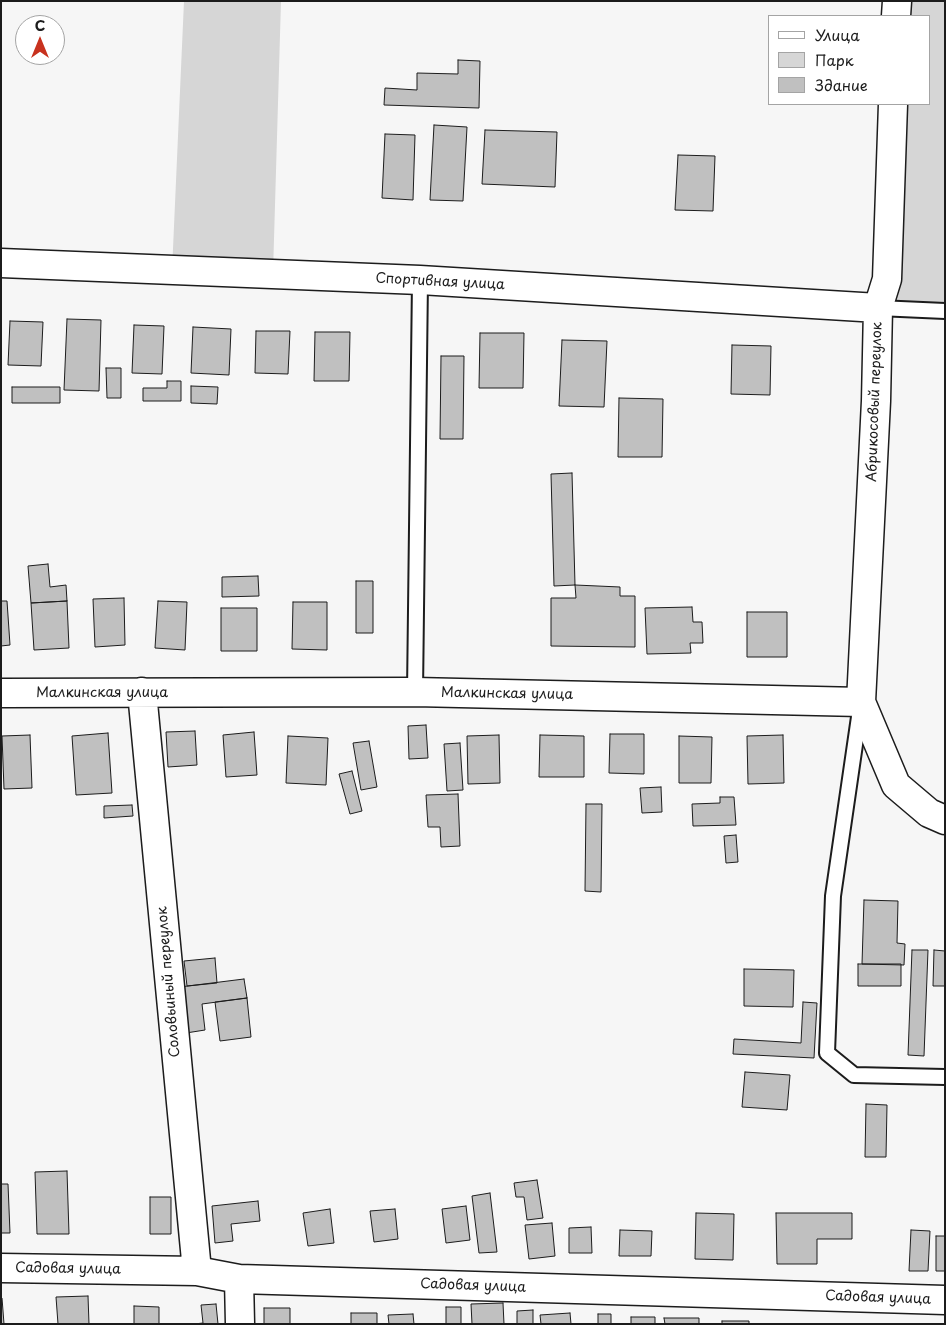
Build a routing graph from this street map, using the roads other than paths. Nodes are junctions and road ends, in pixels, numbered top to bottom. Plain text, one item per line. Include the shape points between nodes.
1 (897, 1) edge
2 (896, 15) edge
3 (892, 105) edge
4 (1, 263) edge
5 (420, 280) junction
6 (878, 308) junction
7 (945, 311) edge
8 (142, 692) junction
9 (415, 692) junction
10 (1, 693) edge
11 (861, 702) junction
12 (945, 820) edge
13 (945, 1077) edge
14 (1, 1268) edge
15 (197, 1272) junction
16 (239, 1279) junction
17 (945, 1300) edge
18 (240, 1324) edge

1 - 2 street
3 - 6 street, Абрикосовый переулок via 887,279
4 - 5 street, Спортивная улица
5 - 6 street, Спортивная улица
5 - 9 lane
6 - 7 lane
6 - 11 street, Абрикосовый переулок
8 - 9 street, Малкинская улица
8 - 10 street, Малкинская улица
8 - 15 street, Соловьиный переулок
9 - 11 street, Малкинская улица
11 - 12 street via 896,785 929,813
11 - 13 lane via 833,896 827,1053 854,1075
14 - 15 street, Садовая улица
15 - 16 street, Садовая улица
16 - 17 street, Садовая улица
16 - 18 street

